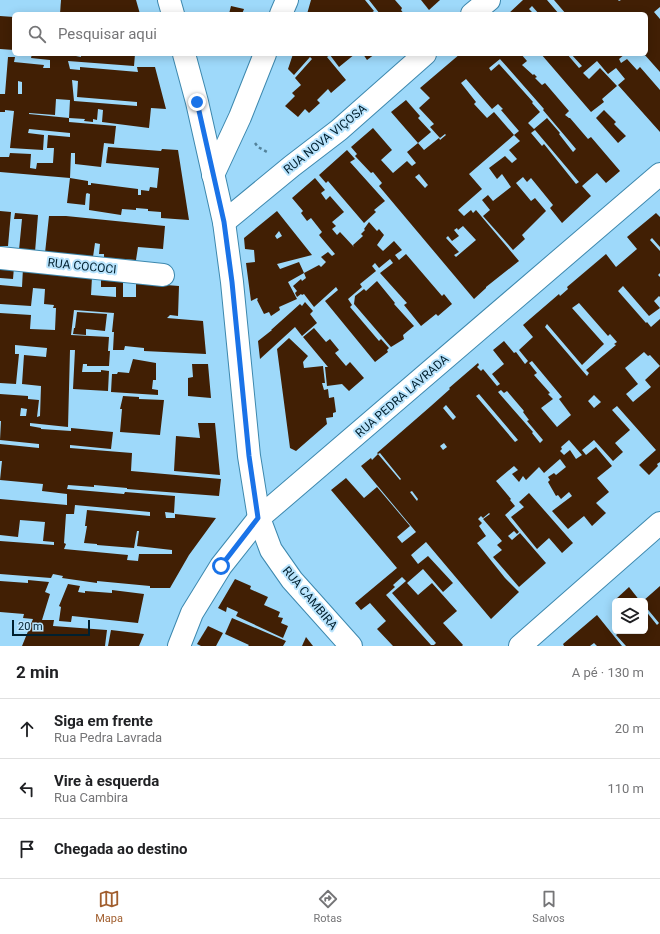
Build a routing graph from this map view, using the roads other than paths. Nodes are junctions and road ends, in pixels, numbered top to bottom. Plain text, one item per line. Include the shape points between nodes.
1 (169, 0) edge
2 (287, 0) edge
3 (489, 0) edge
4 (172, 12) edge
5 (282, 12) edge
6 (474, 12) edge
7 (185, 56) edge
8 (264, 56) edge
9 (423, 56) edge
10 (660, 174) edge
11 (213, 176) junction
12 (224, 222) junction
13 (0, 258) edge
14 (163, 275) dead end
15 (258, 518) junction
16 (660, 523) edge
17 (179, 646) edge
18 (351, 646) edge
19 (520, 646) edge

1 - 4 street
2 - 5 street
3 - 6 street
7 - 11 street, RUA CAMBIRA
8 - 11 street
9 - 12 street, RUA NOVA VIÇOSA via 339,130
10 - 15 street, RUA PEDRA LAVRADA
11 - 12 street, RUA CAMBIRA
12 - 15 street, RUA CAMBIRA
13 - 14 street, RUA COCOCI
15 - 17 street, RUA PEDRA LAVRADA via 221,566 192,613
15 - 18 street, RUA CAMBIRA via 271,550 292,580
16 - 19 street

